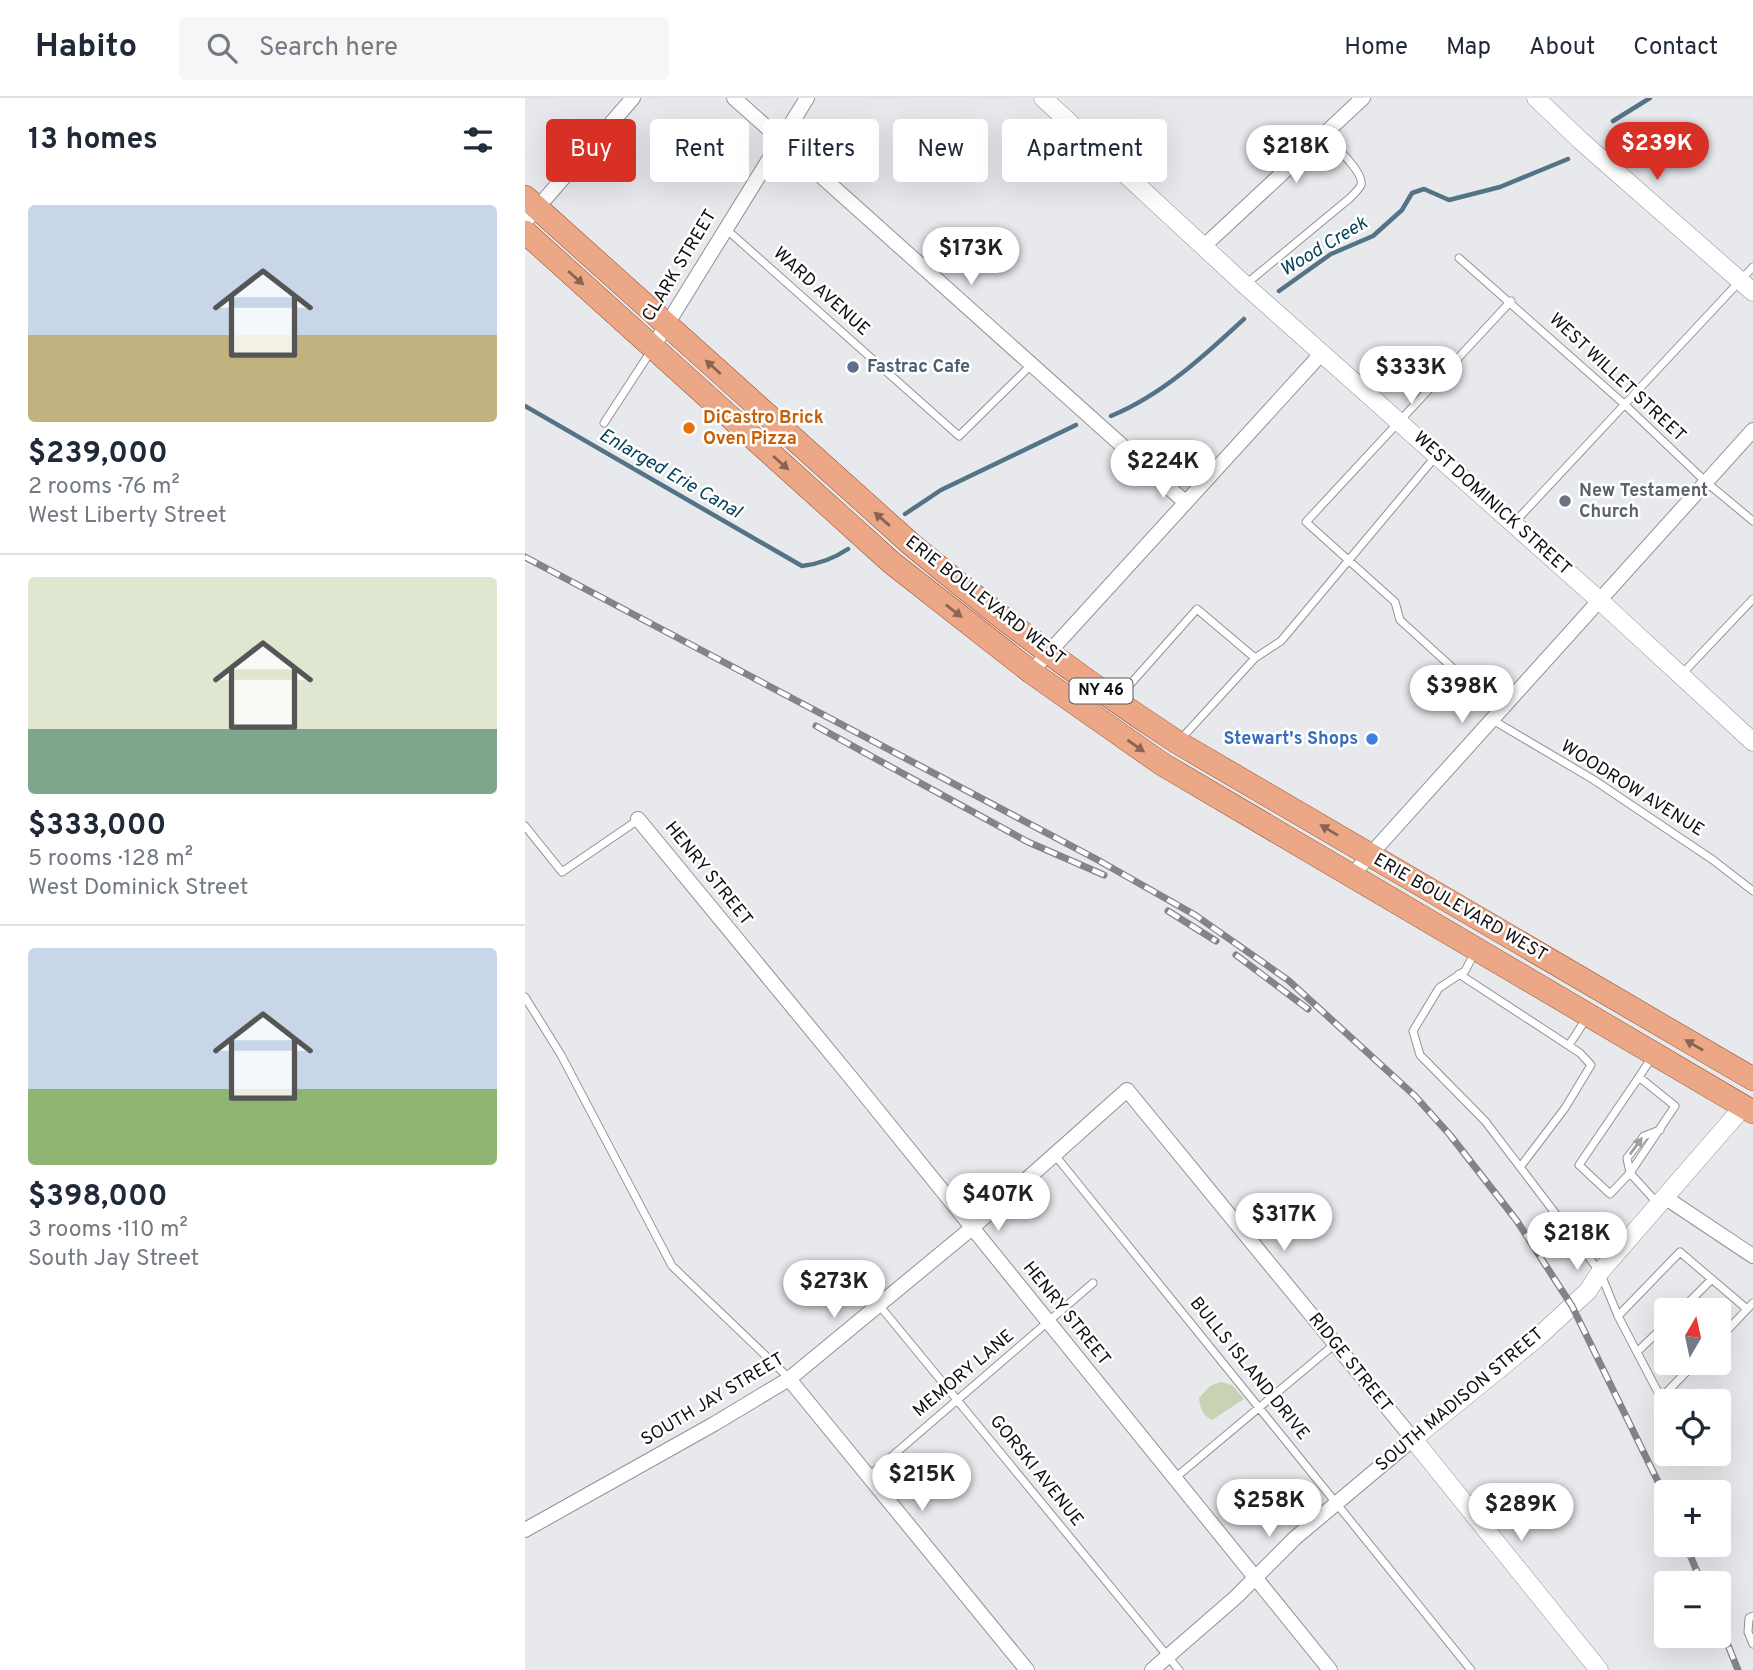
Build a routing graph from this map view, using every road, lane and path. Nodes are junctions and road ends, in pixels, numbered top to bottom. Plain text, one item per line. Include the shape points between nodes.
1 (633, 98) edge
2 (734, 98) edge
3 (807, 98) edge
4 (1042, 98) edge
5 (1363, 98) edge
6 (1536, 98) edge
7 (794, 119) edge
8 (763, 123) edge
9 (1324, 135) junction
10 (763, 168) edge
11 (829, 182) edge
12 (529, 209) edge
13 (725, 228) junction
14 (525, 232) edge
15 (1204, 246) junction
16 (1459, 258) dead end
17 (1753, 267) edge
18 (1739, 279) junction
19 (1245, 285) junction
20 (1753, 292) edge
21 (1511, 301) junction
22 (667, 326) junction
23 (653, 347) junction
24 (1322, 353) junction
25 (1031, 365) junction
26 (1623, 403) junction
27 (1399, 421) junction
28 (604, 423) dead end
29 (1753, 430) edge
30 (1436, 456) junction
31 (1706, 482) junction
32 (1185, 502) junction
33 (1753, 521) edge
34 (1513, 524) junction
35 (1349, 561) junction
36 (1753, 599) edge
37 (1599, 600) junction
38 (1049, 653) junction
39 (1255, 658) junction
40 (1031, 672) junction
41 (1680, 675) junction
42 (1115, 701) junction
43 (1495, 715) junction
44 (1177, 742) junction
45 (1753, 742) edge
46 (638, 819) joint
47 (525, 826) edge
48 (1370, 854) junction
49 (1352, 875) junction
50 (1753, 891) edge
51 (1477, 948) junction
52 (1459, 974) junction
53 (525, 997) edge
54 (1589, 1013) junction
55 (1570, 1045) junction
56 (1655, 1053) junction
57 (1639, 1077) junction
58 (1753, 1079) edge
59 (1127, 1090) joint
60 (1748, 1109) edge
61 (1054, 1154) junction
62 (1521, 1166) junction
63 (1630, 1173) junction
64 (1663, 1202) junction
65 (972, 1228) junction
66 (1753, 1256) edge
67 (1600, 1272) junction
68 (1712, 1279) junction
69 (1093, 1283) dead end
70 (1693, 1298) edge
71 (879, 1306) junction
72 (1750, 1306) edge
73 (1618, 1316) junction
74 (1048, 1323) junction
75 (1731, 1326) edge
76 (1654, 1336) edge
77 (1335, 1344) junction
78 (1637, 1352) junction
79 (1682, 1376) edge
80 (789, 1379) junction
81 (958, 1400) junction
82 (1259, 1406) junction
83 (1413, 1439) junction
84 (869, 1476) junction
85 (1174, 1479) junction
86 (1337, 1503) junction
87 (525, 1530) edge
88 (1255, 1578) junction
89 (1753, 1616) edge
90 (1753, 1644) edge
91 (1168, 1657) junction
92 (1027, 1670) edge
93 (1152, 1670) edge
94 (1179, 1670) edge
95 (1330, 1670) edge
96 (1471, 1670) edge
97 (1599, 1670) edge

1 - 12 street
2 - 8 street
3 - 7 street, CLARK STREET
4 - 15 street, WEST DOMINICK STREET
5 - 9 street
6 - 18 street
9 - 15 street
9 - 19 lane via 1356,169 1361,185
10 - 13 street, CLARK STREET
11 - 25 street
12 - 22 main road, ERIE BOULEVARD WEST / NY 46
13 - 22 street, CLARK STREET
13 - 25 lane, WARD AVENUE via 958,436
14 -> 23 main road, ERIE BOULEVARD WEST / NY 46
15 - 19 street, WEST DOMINICK STREET
16 - 21 lane, WEST WILLET STREET
17 - 18 lane
18 - 20 street
18 - 26 lane
19 - 24 street, WEST DOMINICK STREET
21 - 26 lane, WEST WILLET STREET
21 - 27 lane
22 - 23 street, CLARK STREET
38 -> 22 main road, ERIE BOULEVARD WEST / NY 46 via 912,545
23 - 28 lane
23 -> 40 main road, ERIE BOULEVARD WEST / NY 46 via 892,563
24 - 27 street, WEST DOMINICK STREET
24 - 32 street
25 - 32 street
26 - 31 lane, WEST WILLET STREET
26 - 34 lane
27 - 30 street, WEST DOMINICK STREET
27 - 35 lane, WOODROW AVENUE via 1306,522
29 - 31 street
30 - 34 street, WEST DOMINICK STREET
30 - 35 lane
31 - 33 lane, WEST WILLET STREET
31 - 37 street
32 - 38 street
34 - 37 street, WEST DOMINICK STREET
35 - 39 lane via 1281,641
35 - 43 lane, WOODROW AVENUE via 1395,601 1400,620
36 - 41 lane
37 - 41 street, WEST DOMINICK STREET
37 - 43 street
38 - 40 street
38 - 42 main road, ERIE BOULEVARD WEST / NY 46
39 - 42 lane via 1197,609
39 - 44 lane
40 -> 49 main road, ERIE BOULEVARD WEST / NY 46 via 1162,764
41 - 45 street, WEST DOMINICK STREET
42 - 44 main road, ERIE BOULEVARD WEST / NY 46
43 - 48 street
43 - 50 lane, WOODROW AVENUE
48 -> 44 main road, ERIE BOULEVARD WEST / NY 46
46 - 47 lane via 562,872
46 - 65 street, HENRY STREET
48 - 49 street
58 -> 48 main road, ERIE BOULEVARD WEST / NY 46
49 - 51 main road, ERIE BOULEVARD WEST / NY 46
51 - 52 lane
51 - 54 main road, ERIE BOULEVARD WEST / NY 46
52 - 55 lane
52 - 62 lane via 1439,988 1413,1031 1420,1055 1485,1121
53 - 80 lane via 561,1055 672,1266
54 - 55 lane
54 - 56 main road, ERIE BOULEVARD WEST / NY 46
55 - 62 lane via 1591,1066
56 - 57 lane
56 - 60 main road, ERIE BOULEVARD WEST / NY 46
57 - 63 lane via 1675,1106
57 - 63 lane via 1579,1165 1611,1194
59 - 61 street, SOUTH JAY STREET
59 - 77 street, RIDGE STREET
60 - 64 street, SOUTH MADISON STREET
61 - 65 street, SOUTH JAY STREET
61 - 82 lane, BULLS ISLAND DRIVE
62 - 67 lane
63 - 64 lane
64 - 66 street
64 - 67 street, SOUTH MADISON STREET
65 - 71 street, SOUTH JAY STREET
65 - 74 street, HENRY STREET
67 - 73 lane
67 - 83 street, SOUTH MADISON STREET via 1588,1291 1536,1339
68 - 70 lane
68 - 72 lane
68 - 73 lane via 1680,1252
69 - 74 lane, MEMORY LANE
71 - 80 street, SOUTH JAY STREET
71 - 81 lane, GORSKI AVENUE
72 - 75 lane
73 - 78 lane
74 - 81 lane, MEMORY LANE
74 - 85 street, HENRY STREET
76 - 78 lane
77 - 82 lane
77 - 83 street, RIDGE STREET
78 - 79 lane via 1661,1398
80 - 84 street
80 - 87 street, SOUTH JAY STREET
81 - 84 lane, MEMORY LANE
81 - 91 lane, GORSKI AVENUE
82 - 85 lane
82 - 86 lane, BULLS ISLAND DRIVE
83 - 86 street, SOUTH MADISON STREET
83 - 97 street, RIDGE STREET
84 - 92 street
85 - 88 street, HENRY STREET
86 - 88 street, SOUTH MADISON STREET
86 - 96 lane, BULLS ISLAND DRIVE
88 - 91 street, SOUTH MADISON STREET
88 - 95 street, HENRY STREET
89 - 90 lane via 1747,1625
91 - 93 street, SOUTH MADISON STREET
91 - 94 lane, GORSKI AVENUE

